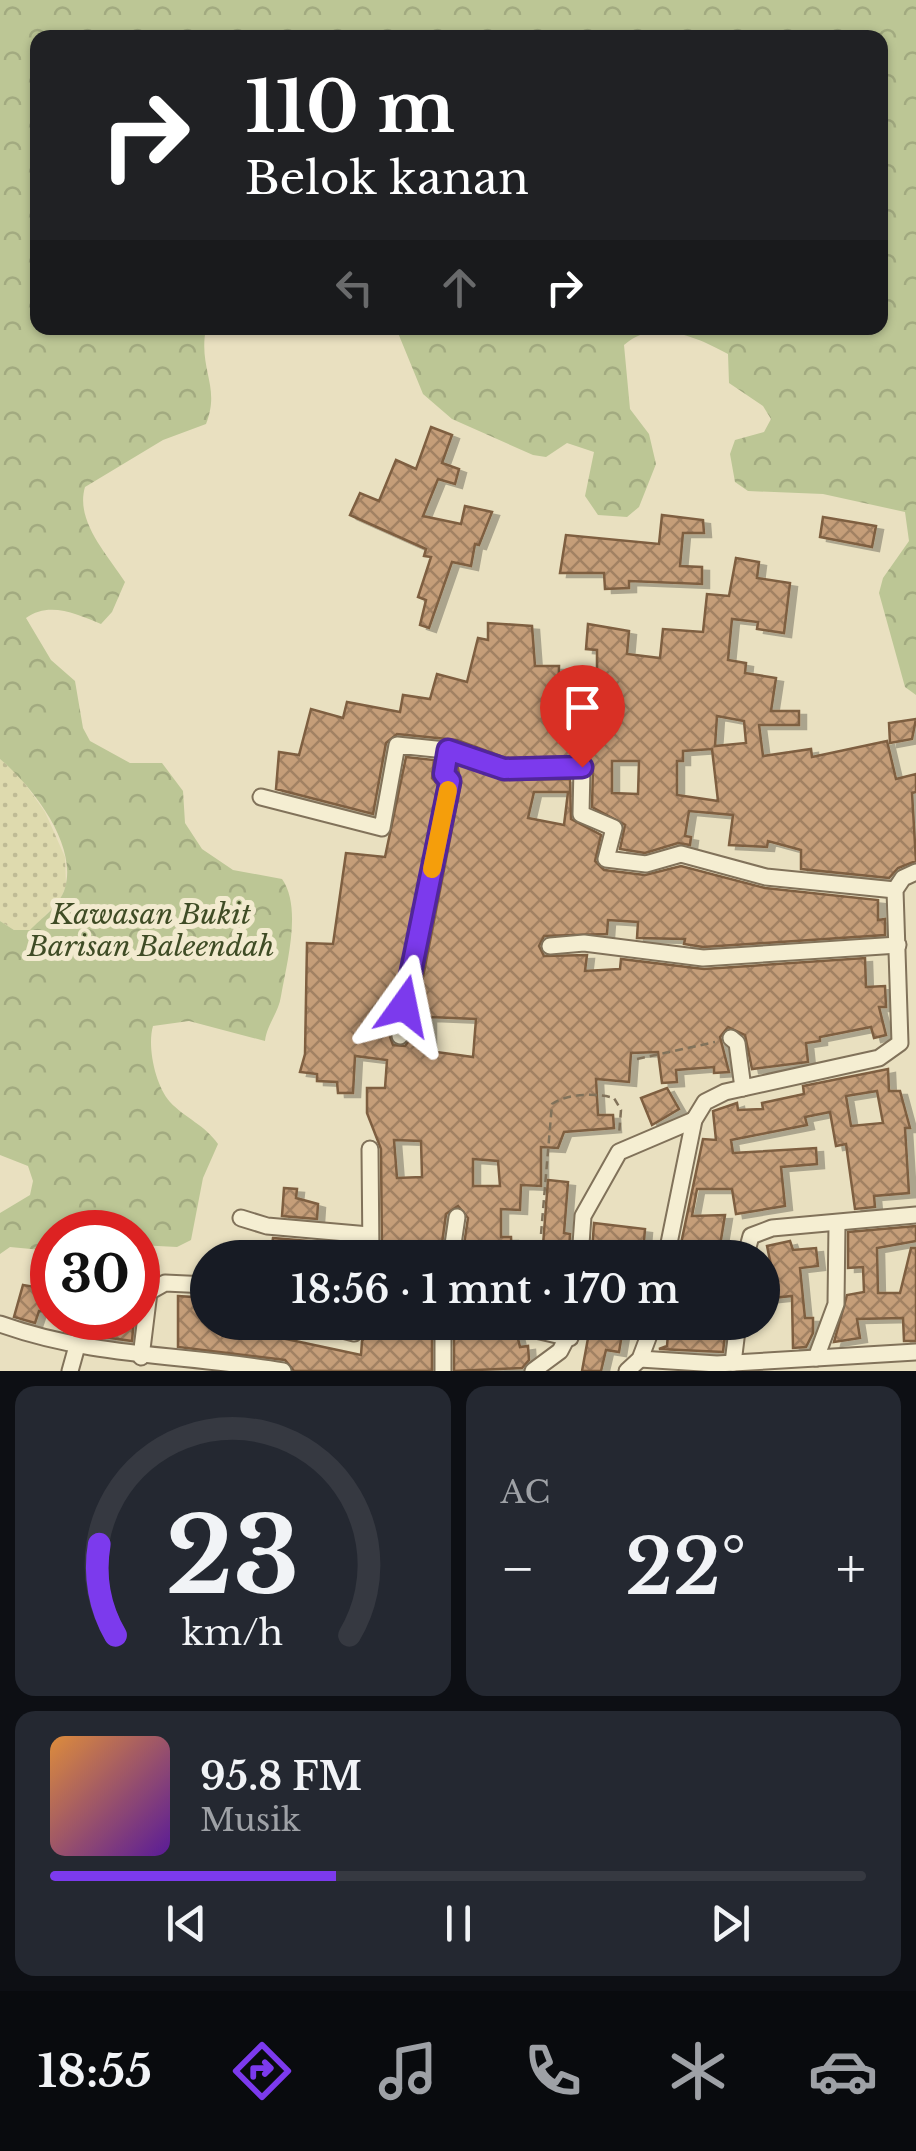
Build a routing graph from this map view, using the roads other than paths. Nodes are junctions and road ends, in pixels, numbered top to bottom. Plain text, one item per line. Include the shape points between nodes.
1 (448, 750) junction
2 (261, 797) dead end
3 (916, 872) edge
4 (895, 890) junction
5 (898, 945) junction
6 (550, 946) dead end
7 (400, 1036) dead end
8 (731, 1038) road end
9 (743, 1088) junction
10 (694, 1120) junction
11 (370, 1150) dead end
12 (916, 1216) edge
13 (457, 1217) dead end
14 (241, 1218) dead end
15 (838, 1224) junction
16 (369, 1235) junction
17 (369, 1240) edge
18 (453, 1240) edge
19 (581, 1240) edge
20 (670, 1240) edge
21 (750, 1240) edge
22 (190, 1284) edge
23 (0, 1324) edge
24 (443, 1340) edge
25 (563, 1340) edge
26 (646, 1340) edge
27 (736, 1340) edge
28 (77, 1346) junction
29 (916, 1352) edge
30 (141, 1357) junction
31 (816, 1358) junction
32 (733, 1364) junction
33 (857, 1364) edge
34 (634, 1365) edge
35 (70, 1371) edge
36 (284, 1371) edge
37 (443, 1371) edge
38 (533, 1371) edge

1 - 2 street via 396,745 382,828
1 - 4 street via 504,769 582,767 581,814 614,828 606,860 646,864 681,854 766,877
1 - 7 street via 444,774 450,781
3 - 4 street
4 - 5 street
5 - 6 street via 703,958 584,943
5 - 9 street via 902,1030 889,1054
8 - 9 street
9 - 10 street via 705,1102
10 - 19 street via 618,1152 583,1216
10 - 20 street
11 - 16 street
12 - 15 street
13 - 18 street
14 - 16 street
15 - 21 street via 761,1231
15 - 31 street via 836,1304
16 - 17 street
22 - 30 street via 166,1283 149,1292
23 - 28 street
24 - 37 street
25 - 38 street
26 - 34 street
27 - 32 street
28 - 30 street
28 - 35 street
29 - 33 street
30 - 36 street
31 - 32 street
31 - 33 street
32 - 34 street

